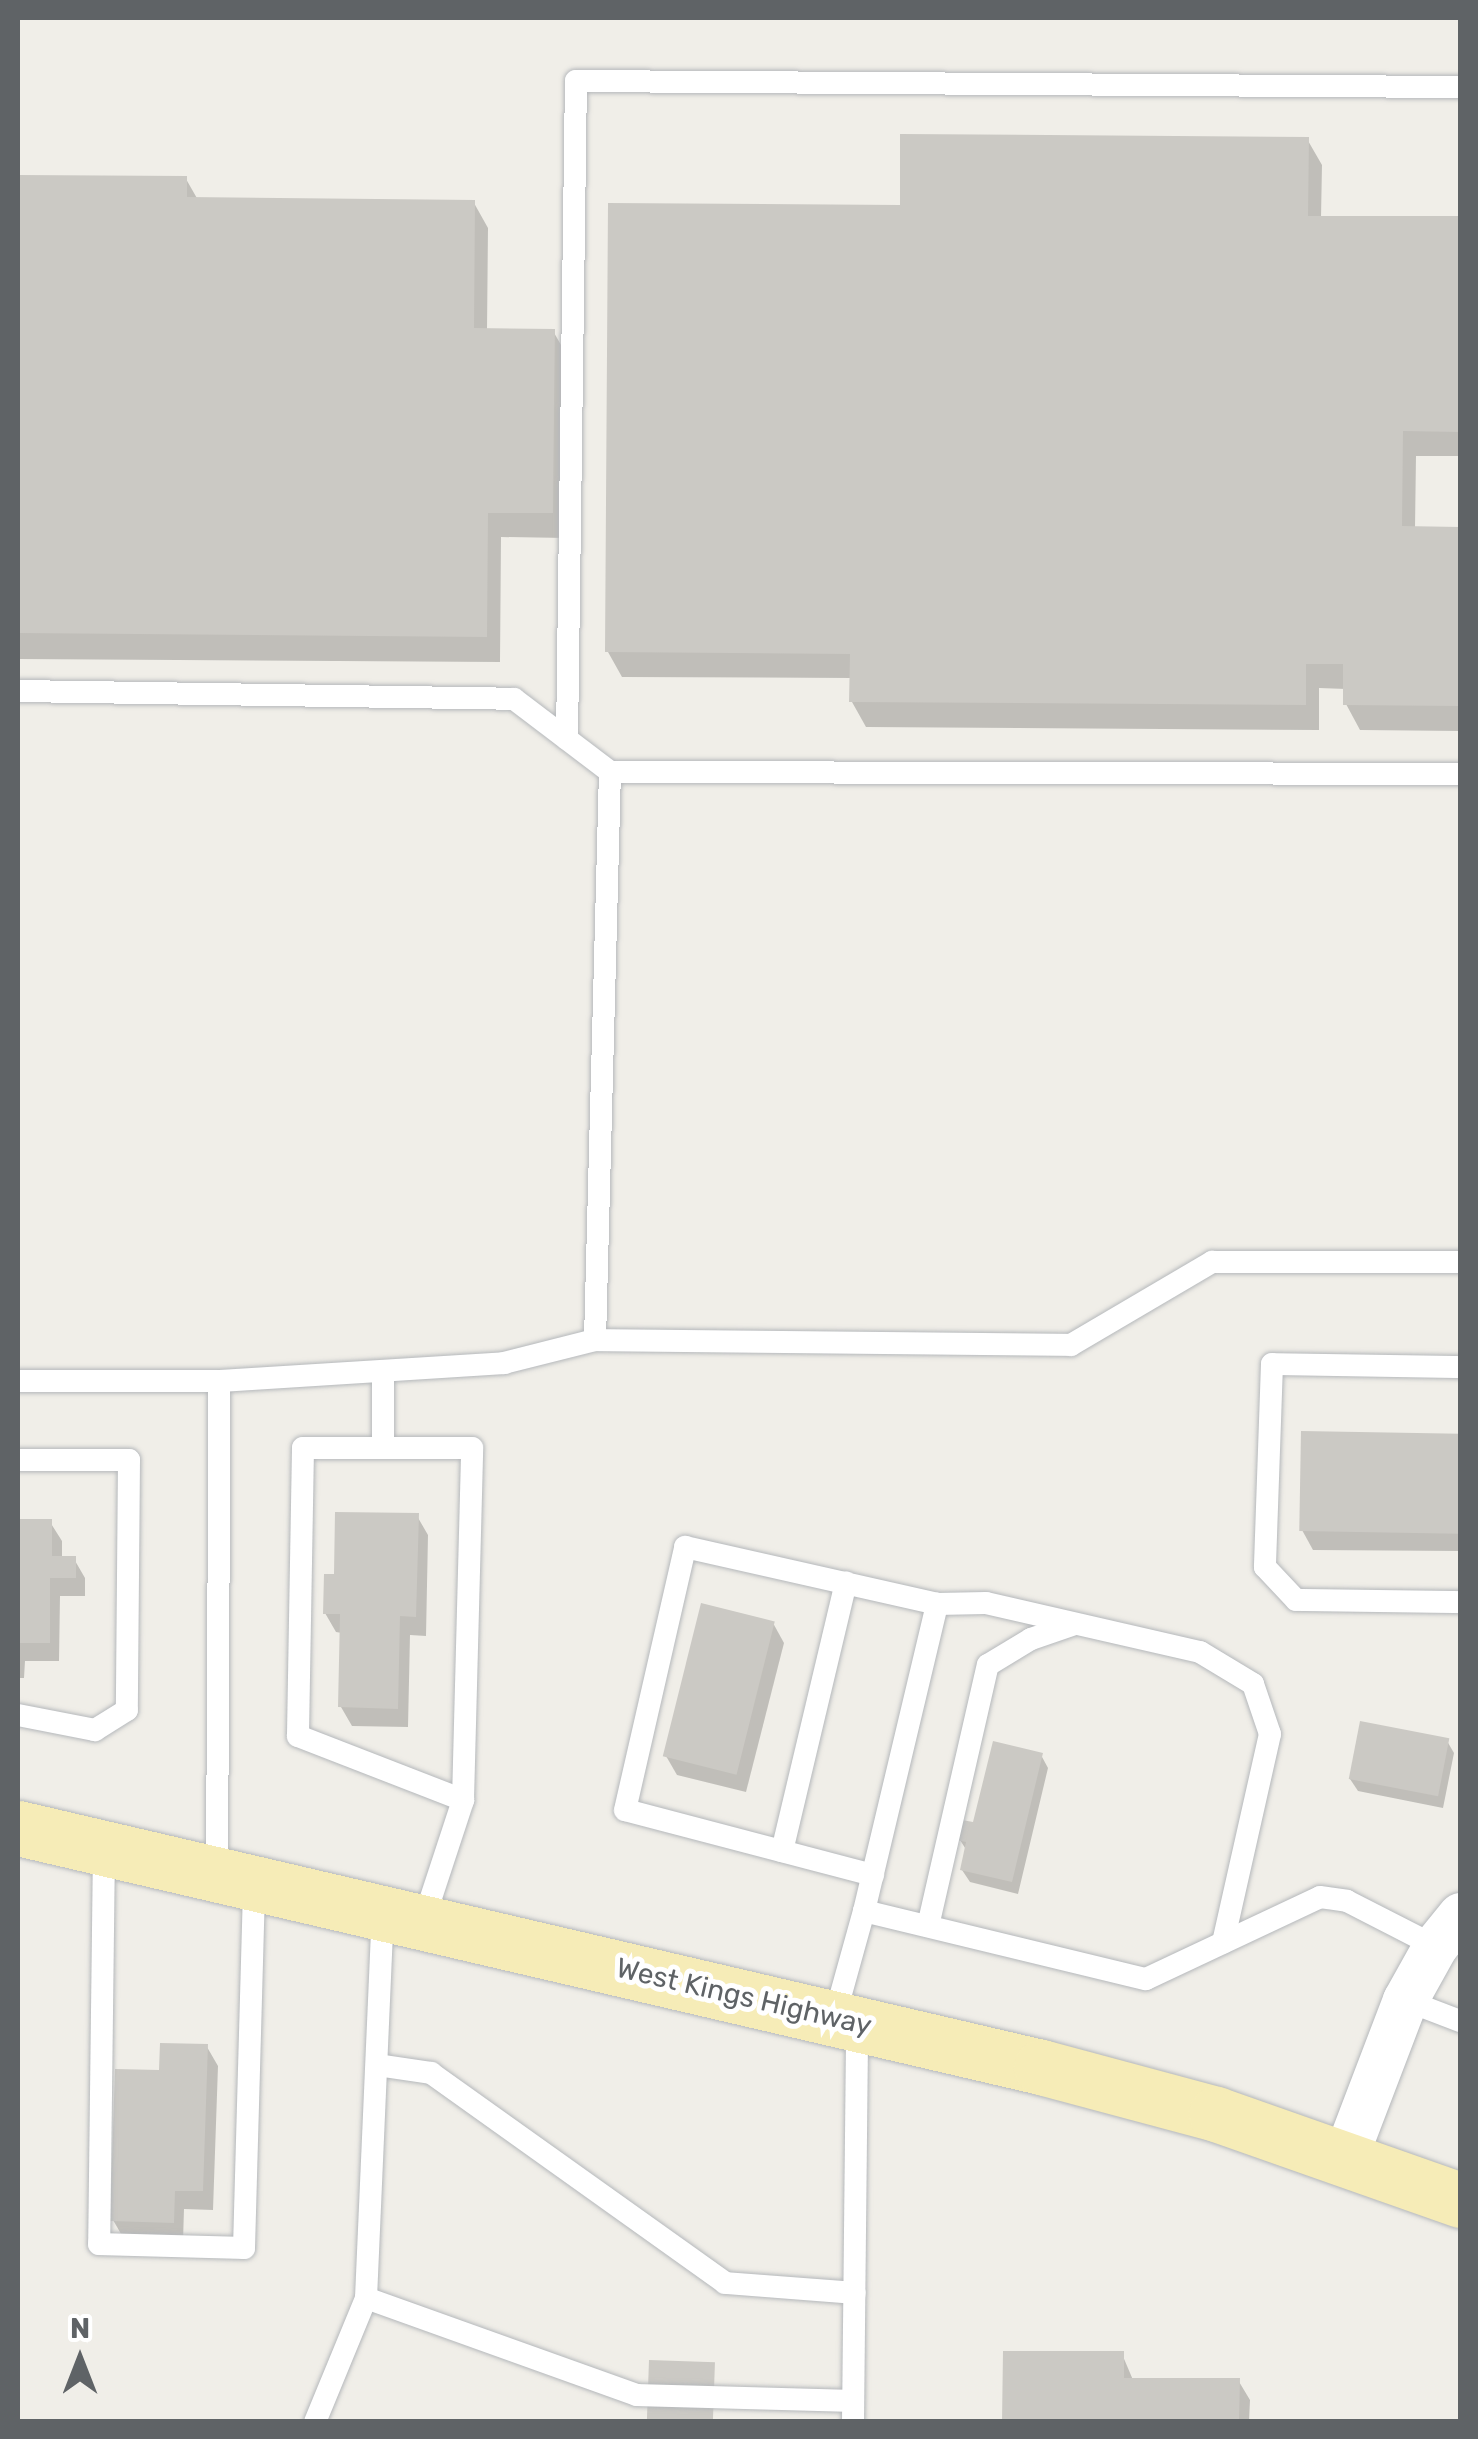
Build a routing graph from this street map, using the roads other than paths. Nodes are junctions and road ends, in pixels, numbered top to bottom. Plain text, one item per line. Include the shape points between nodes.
1 (1460, 87) edge
2 (18, 691) edge
3 (567, 739) junction
4 (610, 772) junction
5 (1460, 774) edge
6 (1460, 1262) edge
7 (595, 1340) junction
8 (1460, 1367) edge
9 (383, 1371) junction
10 (18, 1381) edge
11 (220, 1381) junction
12 (383, 1448) junction
13 (18, 1460) edge
14 (846, 1583) junction
15 (1460, 1602) edge
16 (936, 1604) junction
17 (1078, 1623) junction
18 (18, 1715) edge
19 (463, 1800) junction
20 (18, 1828) edge
21 (104, 1848) junction
22 (782, 1851) junction
23 (873, 1875) junction
24 (236, 1878) junction
25 (864, 1911) junction
26 (403, 1917) junction
27 (928, 1926) junction
28 (1448, 1930) edge
29 (1223, 1942) junction
30 (1404, 2000) junction
31 (846, 2021) junction
32 (1460, 2021) edge
33 (377, 2064) junction
34 (1345, 2157) junction
35 (1460, 2200) edge
36 (854, 2293) junction
37 (366, 2298) junction
38 (853, 2411) edge
39 (315, 2422) edge

1 - 3 lane via 576,82
2 - 3 lane via 514,699
3 - 4 lane
4 - 5 lane
4 - 7 lane
6 - 7 lane via 1212,1262 1072,1344
7 - 9 lane via 504,1363
8 - 15 lane via 1272,1364 1265,1567 1296,1600
9 - 11 lane
9 - 12 lane
10 - 11 lane
11 - 24 lane
12 - 19 lane via 472,1448
12 - 19 lane via 303,1448 298,1736
13 - 18 lane via 130,1460 127,1710 95,1730
14 - 16 lane
14 - 22 lane
14 - 22 lane via 685,1546 625,1810
16 - 17 lane via 986,1603
16 - 23 lane
17 - 27 lane via 1031,1639 988,1665
17 - 29 lane via 1200,1652 1253,1684 1270,1734
19 - 26 lane
20 - 21 main road, West Kings Highway
21 - 24 main road, West Kings Highway
21 - 24 lane via 99,2244 244,2248
22 - 23 lane
23 - 25 lane
24 - 26 main road, West Kings Highway
25 - 27 lane
25 - 31 lane
26 - 31 main road, West Kings Highway
26 - 33 lane
27 - 29 lane via 1146,1978
28 - 29 lane via 1320,1897
28 - 30 street
30 - 32 lane
30 - 34 street
31 - 34 main road, West Kings Highway via 1216,2114
31 - 36 lane
33 - 36 lane via 431,2073 724,2283
33 - 37 lane
34 - 35 main road, West Kings Highway
36 - 38 lane
37 - 38 lane via 636,2395
37 - 39 lane

